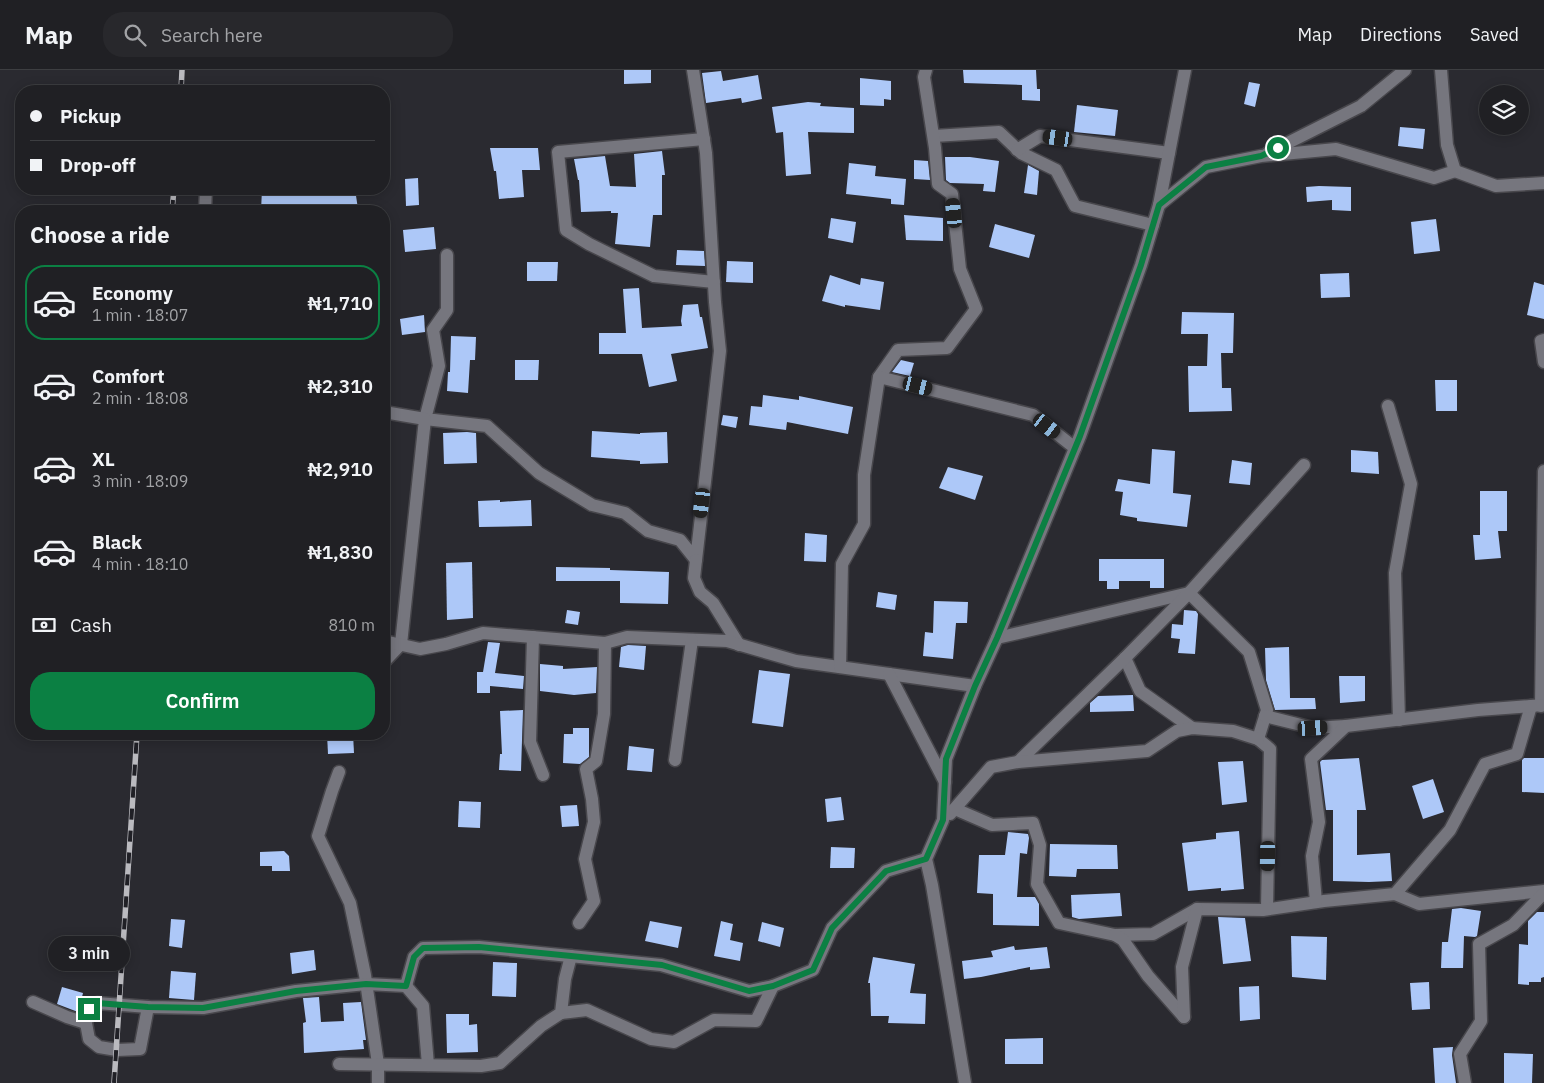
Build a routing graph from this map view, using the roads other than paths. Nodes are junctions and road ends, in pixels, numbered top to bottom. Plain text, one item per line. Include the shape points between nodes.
1 (693, 70) edge
2 (926, 70) edge
3 (1185, 70) edge
4 (1404, 70) edge
5 (1441, 70) edge
6 (934, 136) junction
7 (704, 139) junction
8 (1018, 150) junction
9 (1169, 153) junction
10 (1261, 156) junction
11 (1455, 171) junction
12 (1544, 184) edge
13 (1159, 205) junction
14 (1153, 225) junction
15 (447, 255) dead end
16 (714, 282) junction
17 (1544, 340) edge
18 (1544, 362) edge
19 (879, 377) junction
20 (1388, 406) dead end
21 (390, 413) edge
22 (425, 419) junction
23 (1075, 448) junction
24 (1304, 465) dead end
25 (1544, 471) edge
26 (696, 560) junction
27 (1188, 593) junction
28 (532, 637) junction
29 (997, 638) junction
30 (692, 640) junction
31 (390, 642) edge
32 (605, 643) junction
33 (401, 644) junction
34 (739, 645) junction
35 (390, 656) edge
36 (1125, 658) junction
37 (840, 667) junction
38 (889, 674) junction
39 (975, 686) junction
40 (1538, 706) edge
41 (1265, 716) junction
42 (1399, 720) junction
43 (1346, 726) junction
44 (1192, 728) junction
45 (1258, 739) junction
46 (675, 760) dead end
47 (1018, 762) junction
48 (340, 772) dead end
49 (544, 775) dead end
50 (946, 784) junction
51 (955, 809) junction
52 (943, 820) junction
53 (926, 859) junction
54 (1544, 892) edge
55 (1395, 894) junction
56 (1316, 902) junction
57 (1197, 909) junction
58 (1267, 909) junction
59 (579, 923) dead end
60 (1115, 935) junction
61 (571, 956) junction
62 (366, 984) junction
63 (406, 986) junction
64 (773, 986) junction
65 (33, 1002) dead end
66 (148, 1007) junction
67 (561, 1012) junction
68 (86, 1023) junction
69 (339, 1064) dead end
70 (378, 1064) junction
71 (428, 1065) junction
72 (378, 1083) edge
73 (965, 1083) edge
74 (1465, 1083) edge

1 - 7 street
2 - 6 street via 924,77
3 - 9 street
4 - 10 street via 1360,106
5 - 11 street via 1447,145
6 - 8 street via 999,132
6 - 19 street via 938,184 952,194 960,269 976,309 947,348 898,350
7 - 16 street
7 - 16 street via 558,152 566,230 654,276
8 - 9 street via 1040,136
8 - 14 street via 1056,170 1075,206
9 - 13 street
10 - 11 street via 1336,149 1434,178
10 - 13 street via 1206,167
11 - 12 street via 1496,186
13 - 14 street
14 - 23 street
15 - 22 street via 447,310 433,330 439,366
16 - 26 street via 720,351
17 - 18 street via 1540,342
19 - 23 street via 1033,415
19 - 37 street via 864,475 864,524 842,564
20 - 42 street via 1411,484 1395,573
21 - 22 street
22 - 26 street via 487,426 539,473 592,505 625,513 648,531 680,540
22 - 33 street
23 - 29 street
24 - 27 street
25 - 40 street
26 - 34 street via 694,578 700,592 713,603
27 - 29 street
27 - 36 street
27 - 41 street via 1249,652 1267,710
28 - 32 street
28 - 33 street via 483,633 420,649
28 - 49 street via 530,742
29 - 39 street
30 - 32 street via 627,637
30 - 34 street via 727,641
30 - 46 street
31 - 33 street
32 - 59 street via 604,714 596,761 586,769 594,822 585,859 594,900
33 - 35 street
34 - 37 street via 796,661
36 - 44 street via 1140,691
36 - 47 street
37 - 38 street
38 - 39 street
38 - 50 street
39 - 50 street via 946,759
40 - 42 street
40 - 55 street via 1517,754 1485,764 1450,830
41 - 43 street via 1313,728
41 - 45 street
42 - 43 street
43 - 56 street via 1311,759 1319,822 1312,856
44 - 45 street via 1233,731
44 - 47 street via 1177,731 1147,751
45 - 58 street via 1270,749
47 - 51 street via 991,767
48 - 62 street via 318,836 350,903
50 - 52 street
51 - 52 street
51 - 60 street via 992,825 1033,823 1040,845 1037,884 1059,923
52 - 53 street
53 - 64 street via 886,871 832,928 813,970
53 - 73 street
54 - 55 street via 1419,904
54 - 74 street via 1513,925 1479,944 1481,1021 1460,1054
55 - 56 street
56 - 58 street
57 - 58 street
57 - 60 street via 1153,934
57 - 60 street via 1182,967 1184,1017 1148,976 1123,940
61 - 63 street via 479,947 423,948 414,957
61 - 64 street via 662,965 749,991
61 - 67 street
62 - 63 street
62 - 66 street via 296,991 203,1008
62 - 70 street
63 - 71 street via 423,1006
64 - 67 street via 756,1021 714,1020 674,1042 651,1039 587,1010
65 - 68 street
66 - 68 street via 97,1003 89,1009
66 - 68 street via 140,1049 99,1047 89,1039
67 - 71 street via 500,1063
69 - 70 street
70 - 71 street
70 - 72 street

